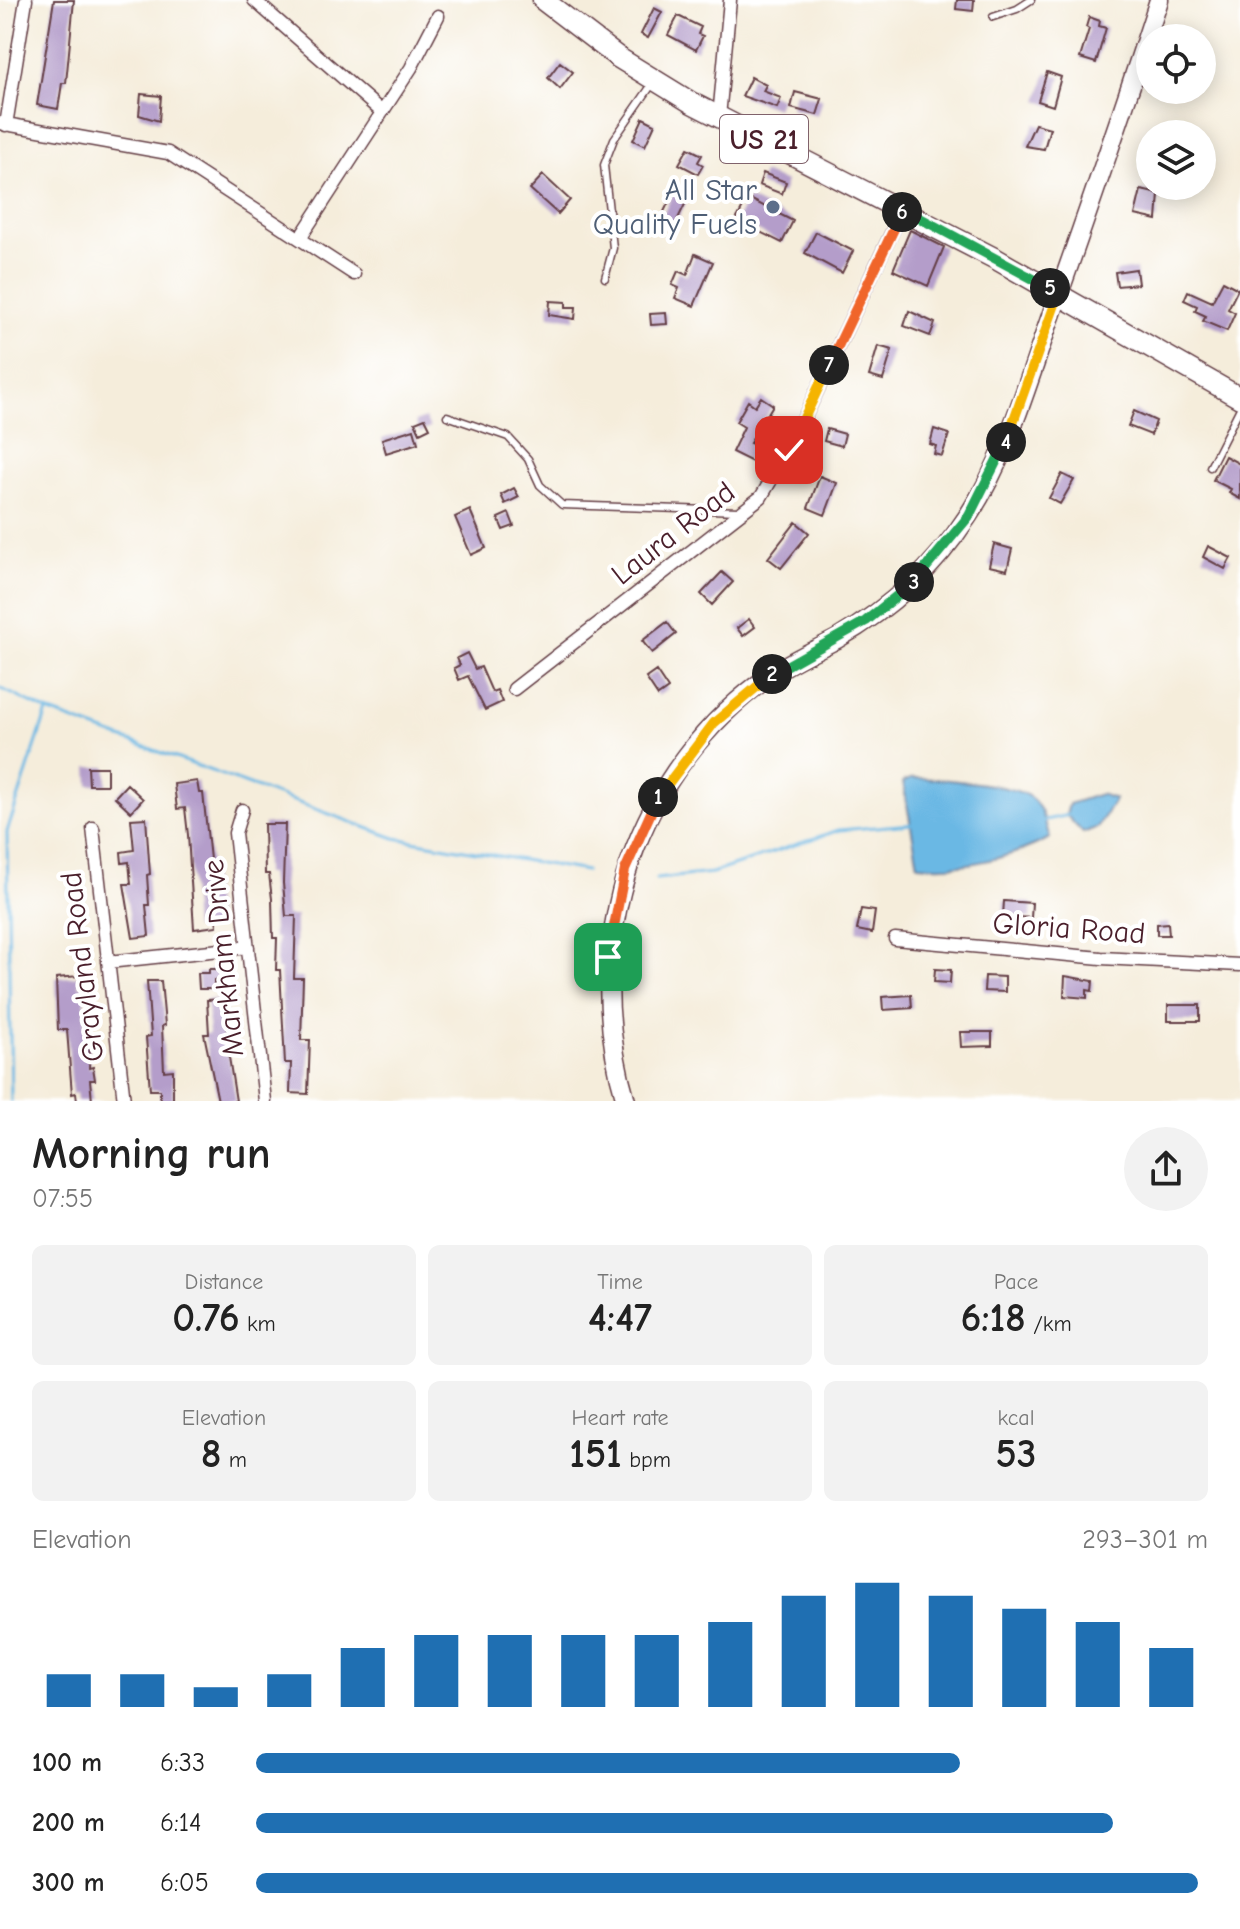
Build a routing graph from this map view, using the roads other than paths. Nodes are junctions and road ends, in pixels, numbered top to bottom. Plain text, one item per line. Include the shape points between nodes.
1 (26, 0) edge
2 (254, 0) edge
3 (543, 0) edge
4 (730, 0) edge
5 (1031, 0) edge
6 (1159, 0) edge
7 (438, 16) dead end
8 (993, 17) dead end
9 (655, 80) junction
10 (382, 112) junction
11 (719, 117) junction
12 (3, 124) edge
13 (903, 209) junction
14 (300, 238) junction
15 (354, 274) dead end
16 (605, 278) dead end
17 (1059, 293) junction
18 (1240, 398) edge
19 (1240, 408) edge
20 (447, 416) dead end
21 (1210, 467) dead end
22 (743, 511) junction
23 (514, 689) dead end
24 (242, 810) dead end
25 (93, 828) dead end
26 (895, 939) dead end
27 (248, 947) junction
28 (108, 962) junction
29 (1240, 965) edge
30 (124, 1101) edge
31 (265, 1101) edge
32 (626, 1101) edge

1 - 12 street
2 - 10 street
3 - 9 main road, US 21
4 - 11 street
5 - 8 lane
6 - 17 street
7 - 10 street
9 - 11 main road, US 21
9 - 16 lane via 614,139 604,165 613,248
10 - 14 street
11 - 13 main road, US 21
12 - 14 street via 168,153
13 - 17 main road, US 21
13 - 22 street, Laura Road via 789,450 761,497
14 - 15 street
17 - 18 main road, US 21
17 - 32 street via 1004,445 954,537 887,606 747,693 688,753 652,808 625,870 608,957 609,1021
19 - 21 lane
20 - 22 lane via 508,437 528,459 540,485 562,505
22 - 23 street, Laura Road
24 - 27 street, Markham Drive via 235,833
25 - 28 street, Grayland Road
26 - 29 street, Gloria Road
27 - 28 street
27 - 31 street, Markham Drive
28 - 30 street, Grayland Road

